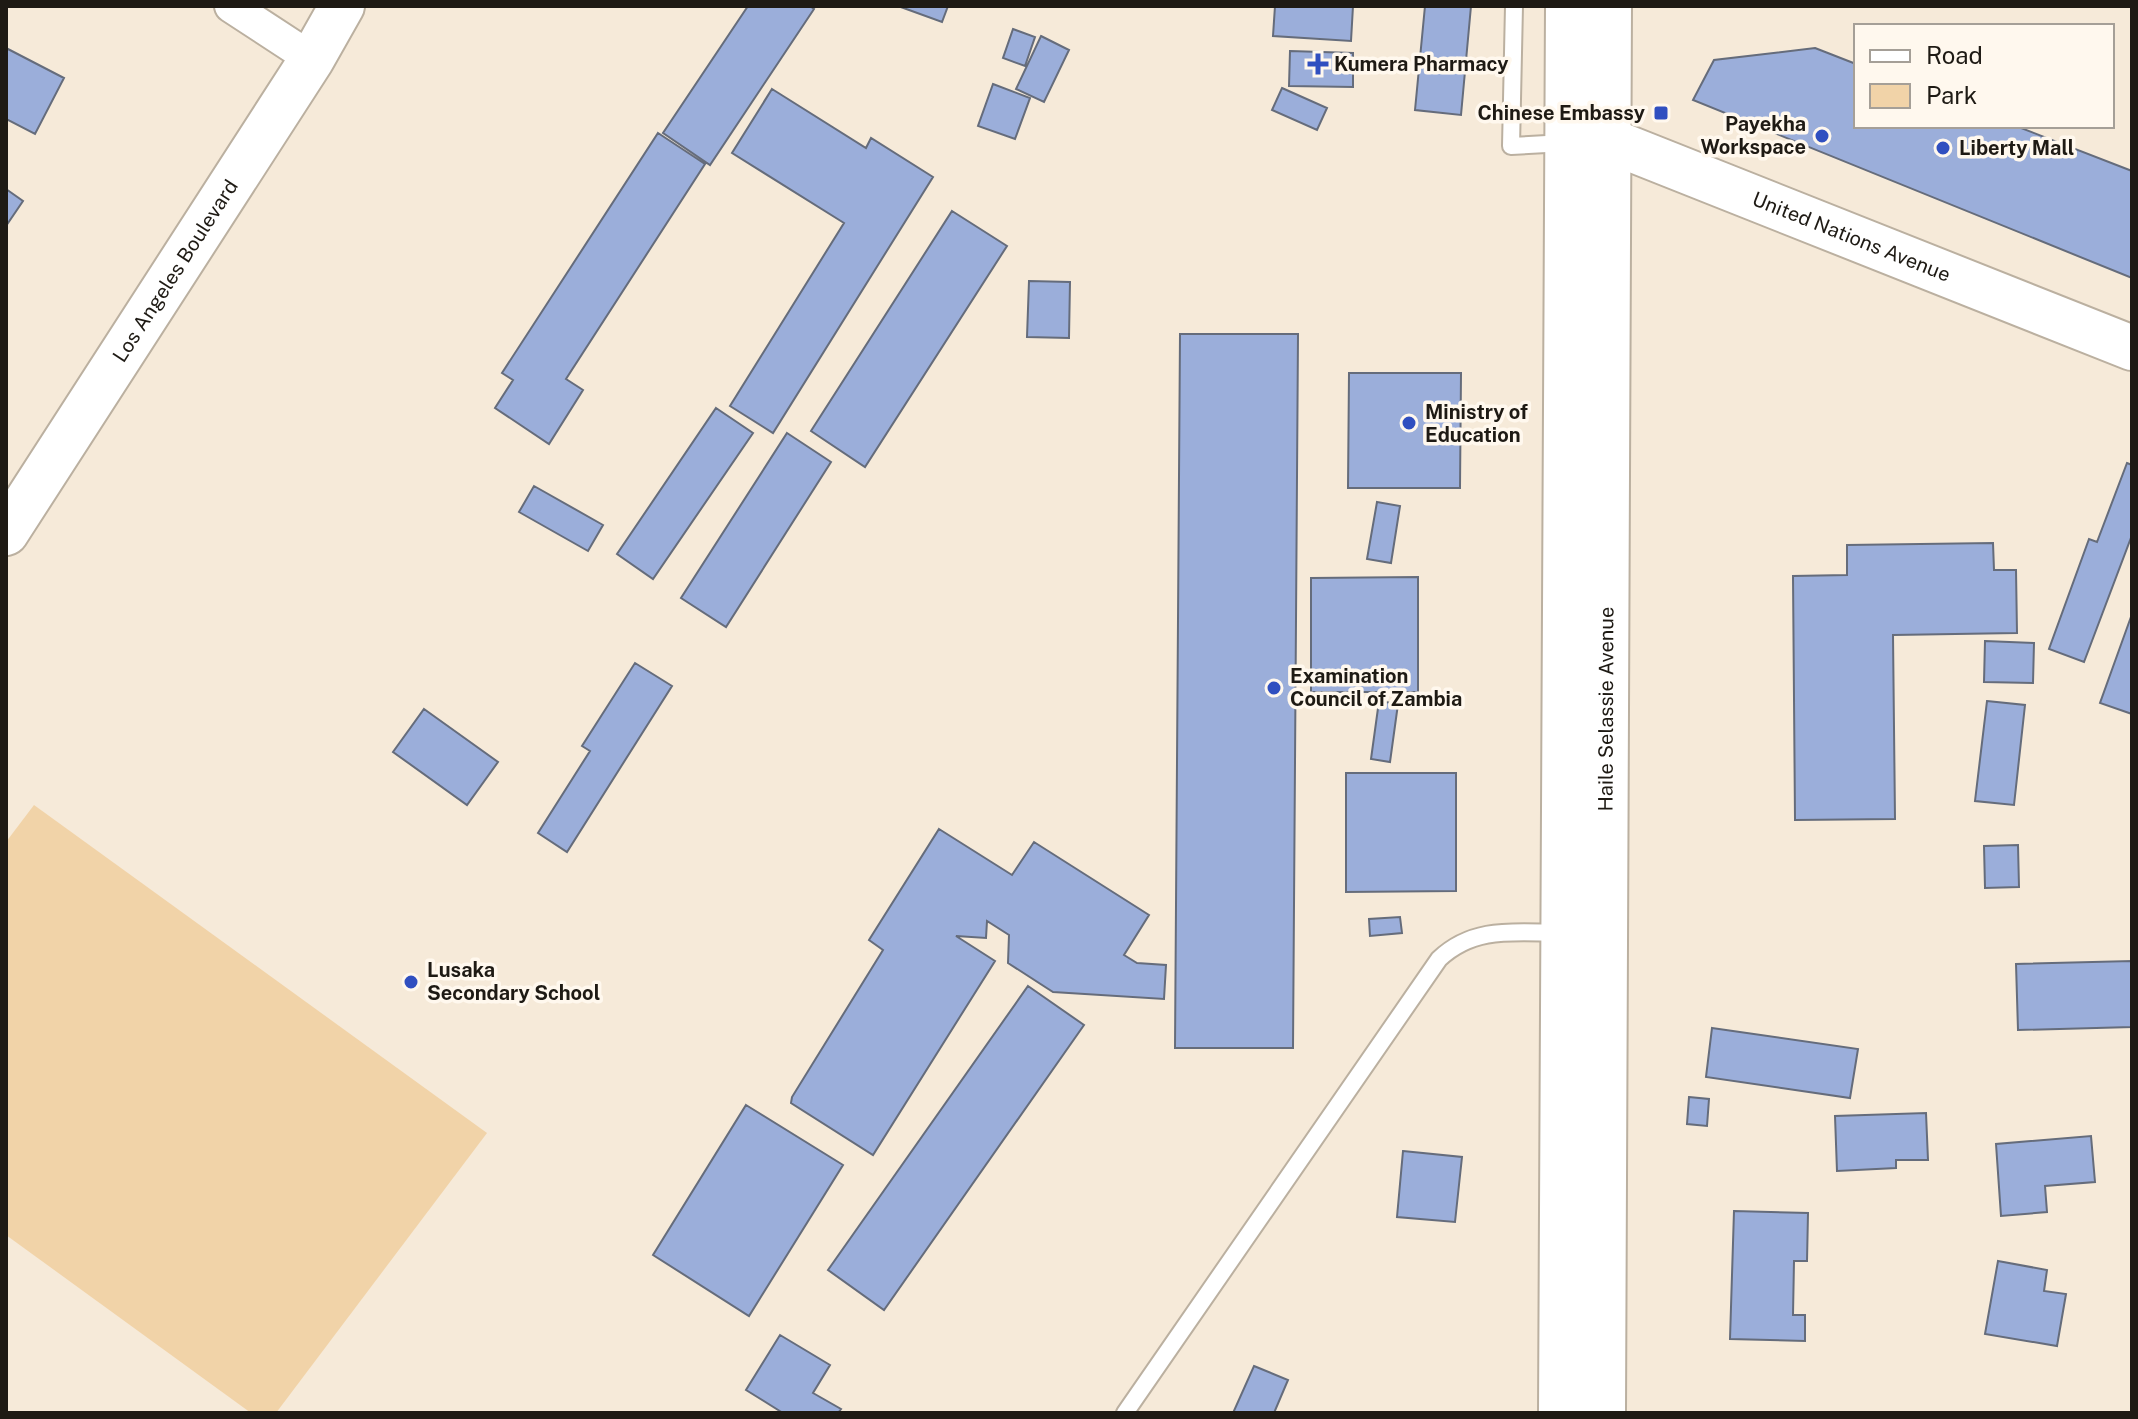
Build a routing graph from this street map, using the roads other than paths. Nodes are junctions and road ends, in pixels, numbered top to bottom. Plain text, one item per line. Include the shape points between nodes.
1 (231, 6) edge
2 (342, 6) edge
3 (1514, 6) edge
4 (1568, 6) edge
5 (1609, 6) edge
6 (312, 59) junction
7 (1587, 142) junction
8 (2132, 348) edge
9 (6, 533) edge
10 (1584, 933) junction
11 (1125, 1413) edge
12 (1561, 1413) edge
13 (1603, 1413) edge

1 - 6 street
2 - 6 main road, Los Angeles Boulevard
3 - 7 lane via 1511,146
4 - 7 main road, Haile Selassie Avenue
5 - 7 main road, Haile Selassie Avenue
6 - 9 main road, Los Angeles Boulevard
7 - 8 main road, United Nations Avenue
7 - 10 main road, Haile Selassie Avenue
10 - 11 lane via 1481,933 1455,944 1439,959
10 - 12 main road, Haile Selassie Avenue
10 - 13 main road, Haile Selassie Avenue

